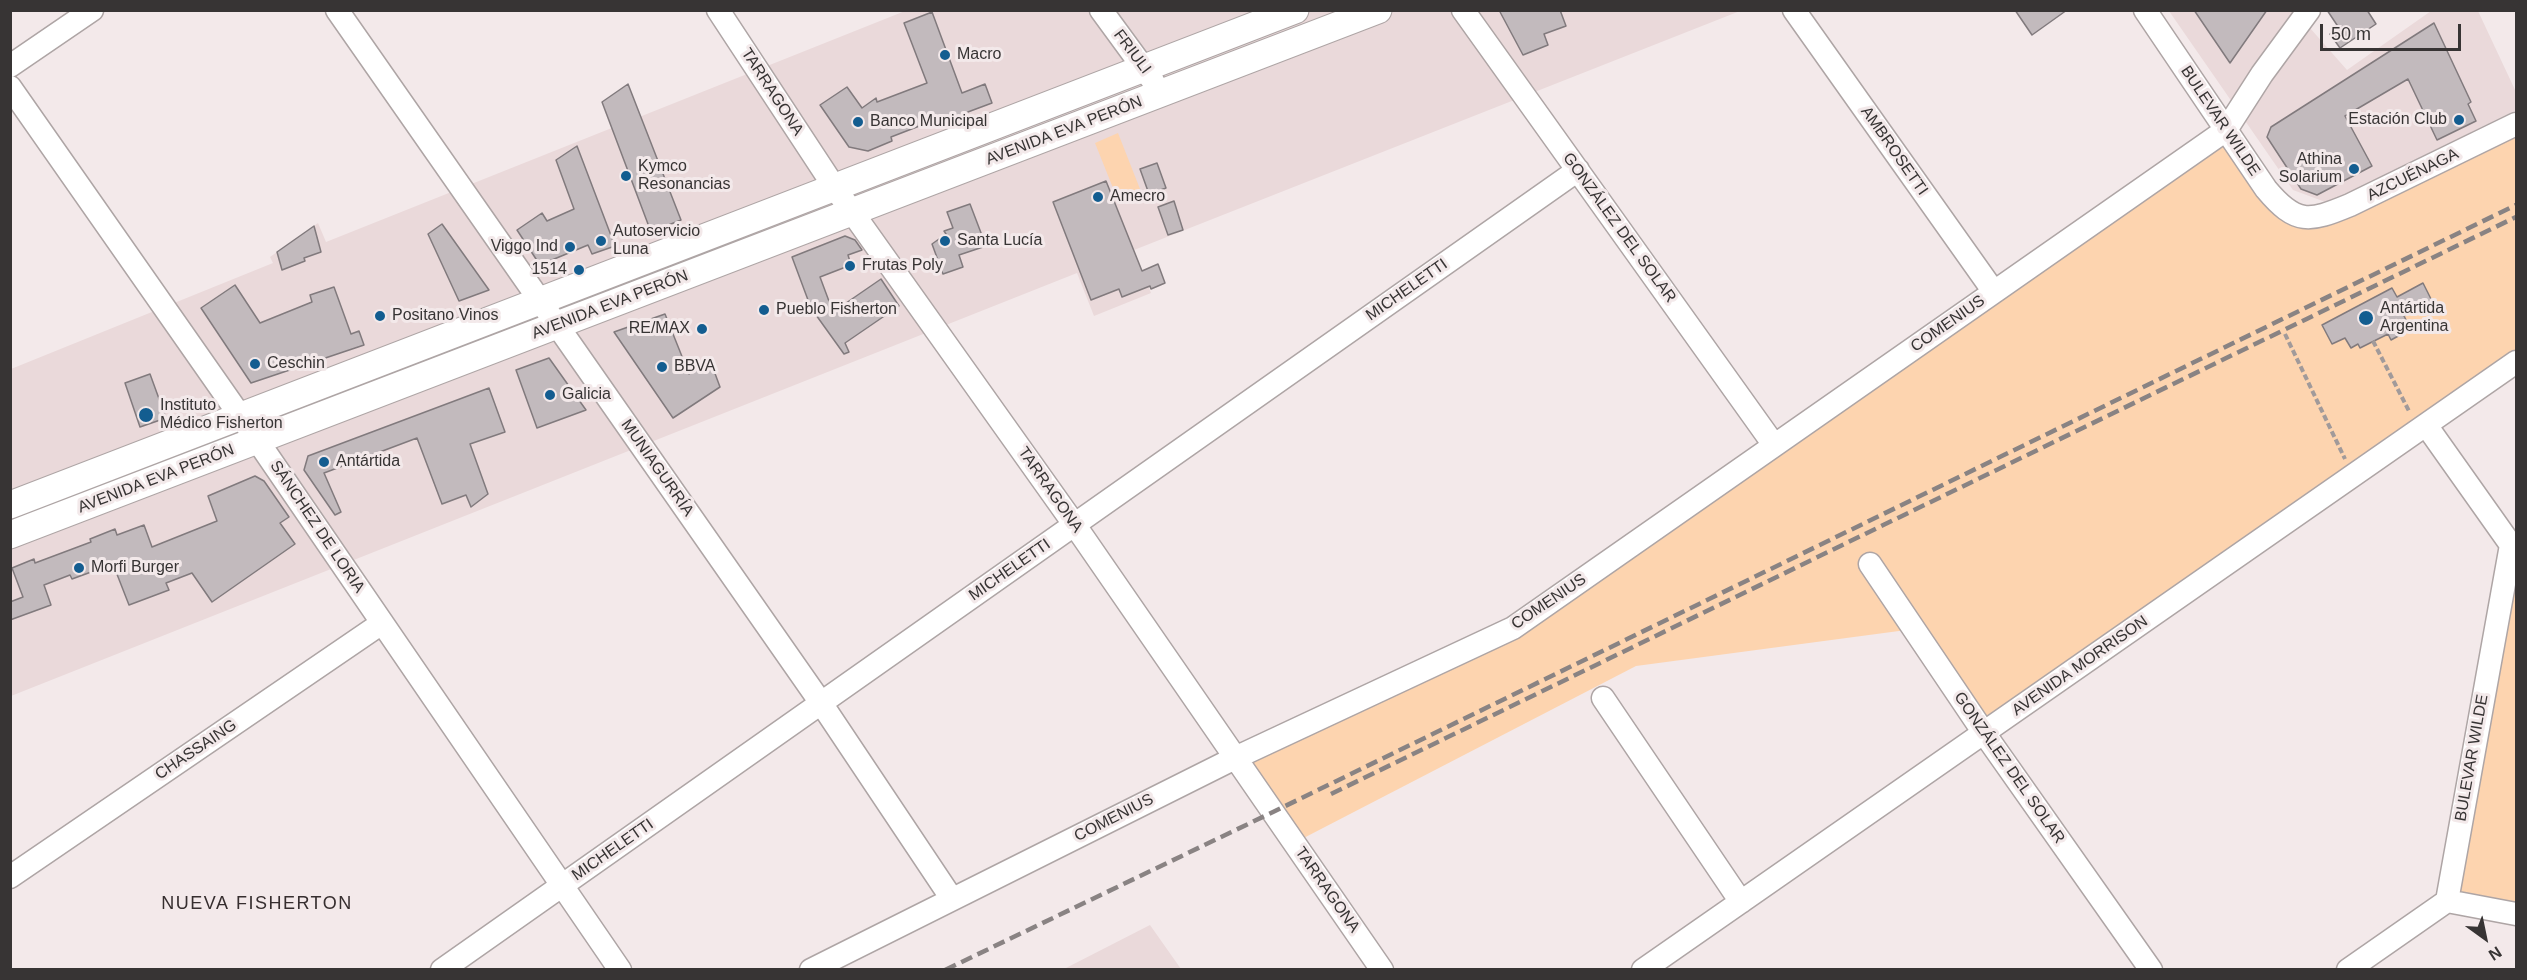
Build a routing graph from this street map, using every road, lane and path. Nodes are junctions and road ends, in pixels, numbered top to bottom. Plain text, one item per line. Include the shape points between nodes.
1 (92, 10) edge
2 (337, 10) edge
3 (718, 10) edge
4 (1101, 10) edge
5 (1295, 10) edge
6 (1378, 10) edge
7 (1463, 10) edge
8 (1794, 10) edge
9 (2145, 10) edge
10 (2309, 10) edge
11 (10, 66) edge
12 (1143, 70) junction
13 (10, 87) edge
14 (1165, 92) junction
15 (2517, 124) edge
16 (2226, 130) junction
17 (1578, 170) junction
18 (835, 188) junction
19 (852, 212) junction
20 (2307, 218) joint
21 (1994, 292) junction
22 (541, 301) junction
23 (558, 326) junction
24 (2285, 334) dead end
25 (2373, 341) dead end
26 (2517, 362) edge
27 (241, 417) junction
28 (2422, 428) junction
29 (257, 440) junction
30 (1774, 445) junction
31 (2353, 476) junction
32 (10, 506) edge
33 (1074, 524) junction
34 (10, 535) edge
35 (2514, 546) edge
36 (1870, 564) dead end
37 (382, 623) junction
38 (1603, 698) dead end
39 (821, 703) junction
40 (1984, 733) junction
41 (1235, 758) junction
42 (10, 877) edge
43 (562, 885) junction
44 (952, 899) junction
45 (2447, 901) junction
46 (1741, 902) junction
47 (2517, 914) edge
48 (442, 969) edge
49 (620, 969) edge
50 (811, 969) edge
51 (1382, 969) edge
52 (1643, 969) edge
53 (2151, 969) edge
54 (2348, 969) edge

1 - 11 street
2 - 22 street, MUNIAGURRÍA
3 - 18 street, TARRAGONA
4 - 12 street, FRIULI
5 - 12 main road, AVENIDA EVA PERÓN
6 - 14 main road, AVENIDA EVA PERÓN
7 - 17 street, GONZÁLEZ DEL SOLAR
8 - 21 street, AMBROSETTI
9 - 16 street, BULEVAR WILDE
10 - 16 street
12 - 14 street, FRIULI
12 - 18 main road, AVENIDA EVA PERÓN
13 - 27 street, SÁNCHEZ DE LORIA
14 - 19 main road, AVENIDA EVA PERÓN
15 - 20 street, AZCUÉNAGA via 2350,205
16 - 20 street, BULEVAR WILDE via 2278,204 2295,216
16 - 21 street, COMENIUS
17 - 30 street, GONZÁLEZ DEL SOLAR
17 - 33 street, MICHELETTI
18 - 19 street, TARRAGONA
18 - 22 main road, AVENIDA EVA PERÓN
19 - 23 main road, AVENIDA EVA PERÓN
19 - 33 street, TARRAGONA
21 - 30 street, COMENIUS
22 - 23 street, MUNIAGURRÍA
22 - 27 main road, AVENIDA EVA PERÓN
23 - 29 main road, AVENIDA EVA PERÓN
23 - 39 street, MUNIAGURRÍA
24 - 31 path
25 - 28 path
26 - 28 street, AVENIDA MORRISON
27 - 29 street, SÁNCHEZ DE LORIA
27 - 32 main road, AVENIDA EVA PERÓN
28 - 31 street, AVENIDA MORRISON
28 - 35 street, BULEVAR WILDE
29 - 34 main road, AVENIDA EVA PERÓN
29 - 37 street, SÁNCHEZ DE LORIA
30 - 41 street, COMENIUS via 1513,628
31 - 40 street, AVENIDA MORRISON
33 - 39 street, MICHELETTI
33 - 41 street, TARRAGONA
35 - 45 street, BULEVAR WILDE
36 - 40 street, GONZÁLEZ DEL SOLAR
37 - 42 street, CHASSAING
37 - 43 street, SÁNCHEZ DE LORIA
38 - 46 street
39 - 43 street, MICHELETTI
39 - 44 street, MUNIAGURRÍA
40 - 46 street, AVENIDA MORRISON
40 - 53 street, GONZÁLEZ DEL SOLAR
41 - 44 street, COMENIUS
41 - 51 street, TARRAGONA
43 - 48 street, MICHELETTI
43 - 49 street, SÁNCHEZ DE LORIA
44 - 50 street, COMENIUS
45 - 47 street
45 - 54 street
46 - 52 street, AVENIDA MORRISON

